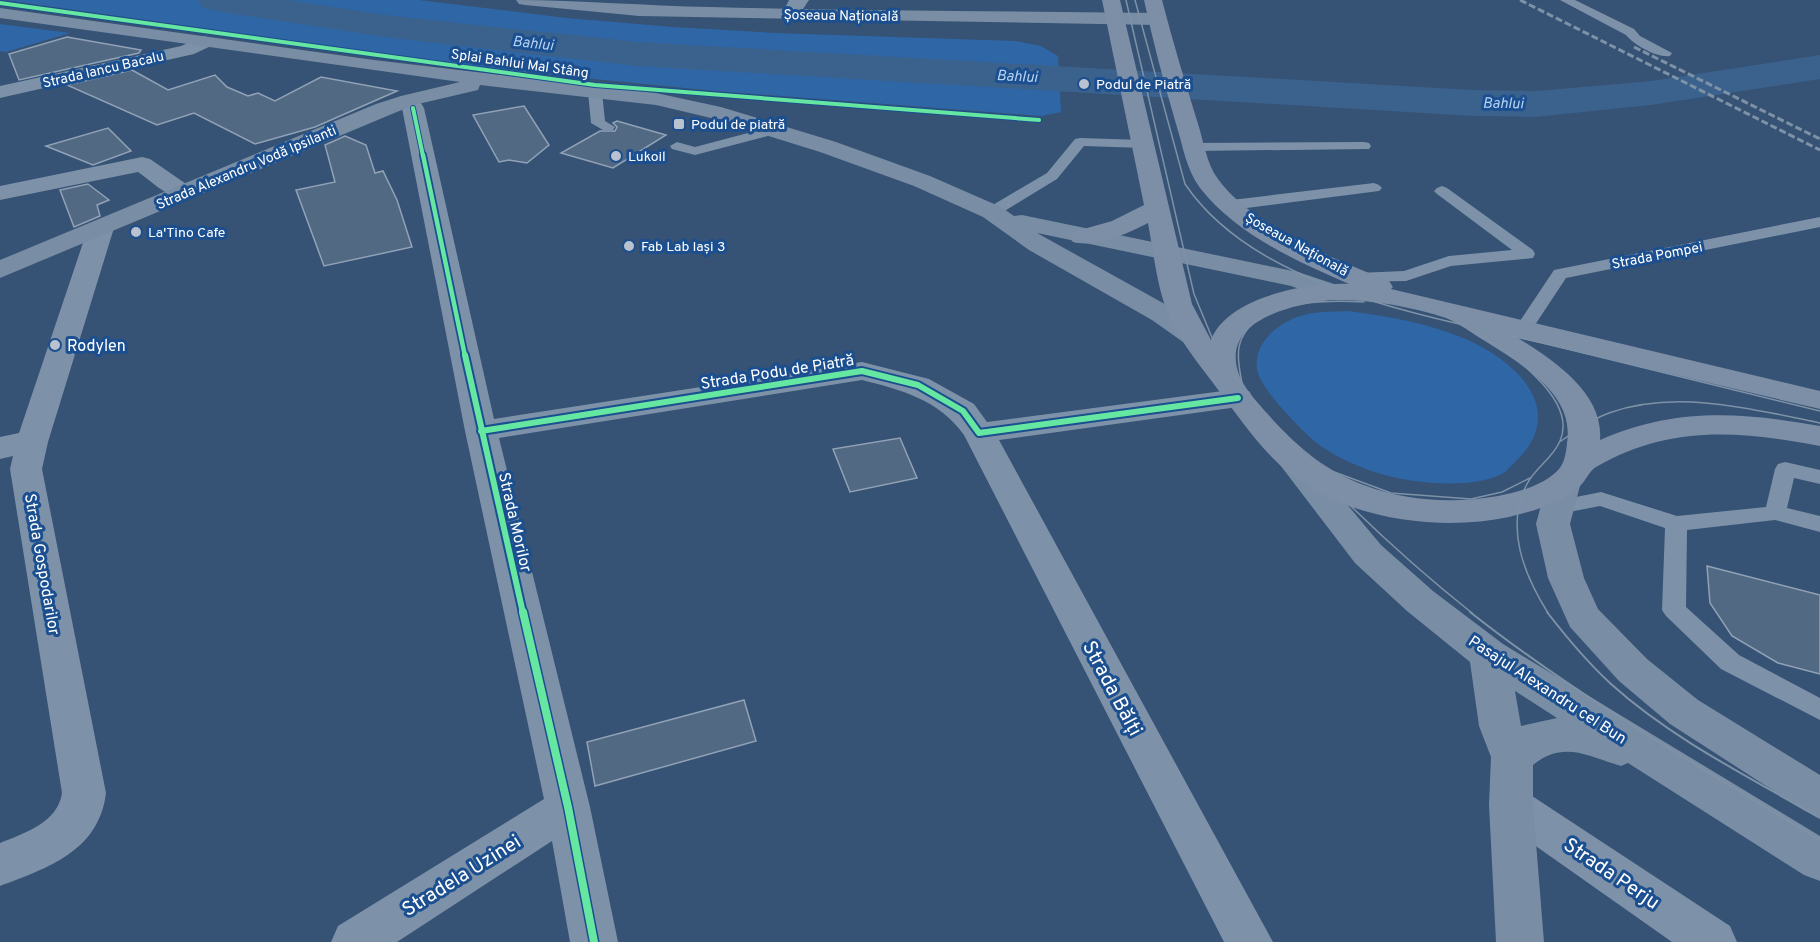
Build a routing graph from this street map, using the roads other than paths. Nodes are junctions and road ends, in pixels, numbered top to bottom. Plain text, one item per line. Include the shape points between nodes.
1 (525, 0) edge
2 (1566, 0) edge
3 (796, 7) edge
4 (1113, 9) edge
5 (1155, 9) edge
6 (0, 13) edge
7 (204, 42) junction
8 (1666, 53) dead end
9 (374, 66) junction
10 (496, 81) junction
11 (588, 91) junction
12 (0, 92) edge
13 (398, 109) junction
14 (359, 119) junction
15 (608, 127) dead end
16 (774, 130) junction
17 (1141, 136) junction
18 (1191, 138) junction
19 (677, 146) dead end
20 (1364, 146) dead end
21 (1374, 188) dead end
22 (1442, 191) dead end
23 (0, 193) edge
24 (184, 193) junction
25 (1231, 206) junction
26 (1156, 208) junction
27 (997, 215) junction
28 (1820, 222) edge
29 (101, 228) junction
30 (1082, 237) junction
31 (1165, 251) junction
32 (0, 270) edge
33 (1357, 278) junction
34 (1330, 292) junction
35 (1419, 303) junction
36 (1455, 311) junction
37 (1523, 330) junction
38 (1193, 336) junction
39 (1231, 388) junction
40 (1820, 400) edge
41 (481, 431) junction
42 (979, 433) junction
43 (1820, 436) edge
44 (16, 445) edge
45 (1285, 451) junction
46 (1820, 477) edge
47 (1568, 485) junction
48 (1775, 513) junction
49 (1676, 524) junction
50 (1820, 524) edge
51 (1489, 655) junction
52 (1820, 710) edge
53 (1654, 756) junction
54 (1512, 757) junction
55 (1820, 798) edge
56 (1511, 805) junction
57 (568, 807) junction
58 (1820, 860) edge
59 (0, 865) edge
60 (355, 942) edge
61 (594, 942) edge
62 (1249, 942) edge
63 (1520, 942) edge
64 (1713, 942) edge

1 - 3 main road, Șoseaua Națională via 639,11
2 - 8 lane
3 - 4 main road, Șoseaua Națională
4 - 5 main road, Șoseaua Națională
4 - 17 main road
5 - 18 main road, Șoseaua Națională
6 - 7 main road
7 - 9 main road
7 - 12 street, Strada Iancu Bacalu via 187,50
9 - 10 main road
9 - 13 main road via 404,76 410,85
10 - 11 main road
10 - 13 main road, Strada Alexandru Vodă Ipsilanti via 408,100
11 - 13 main road via 466,98
11 - 15 lane via 598,123
11 - 16 main road via 656,99
13 - 14 main road
13 - 14 main road, Strada Alexandru Vodă Ipsilanti
13 - 41 street, Strada Morilor
14 - 24 main road, Strada Alexandru Vodă Ipsilanti
16 - 19 lane via 695,151
16 - 27 main road via 922,181
17 - 26 main road
17 - 27 lane via 1080,142 1052,176
18 - 20 lane
18 - 25 main road, Șoseaua Națională via 1209,182
21 - 25 lane
22 - 33 lane via 1527,254 1449,261 1406,276
23 - 24 street via 142,164
24 - 29 main road, Strada Alexandru Vodă Ipsilanti
25 - 33 main road, Șoseaua Națională via 1282,239
26 - 30 main road via 1129,225
26 - 31 main road
27 - 30 main road
27 - 38 main road via 1038,245 1162,314
28 - 37 lane, Strada Pompei via 1560,274
29 - 32 main road, Strada Alexandru Vodă Ipsilanti
29 - 44 street, Strada Gospodarilor
30 - 31 main road
31 - 34 main road via 1299,280
31 - 38 main road via 1178,304
33 - 35 main road, Șoseaua Națională
34 - 35 main road
34 - 39 main road via 1282,300 1254,310 1236,325 1223,341 1220,360
35 - 36 main road
36 - 37 main road
36 - 47 main road via 1543,368 1581,410 1586,426
37 - 40 main road
38 - 39 main road
39 - 42 street
39 - 45 main road
41 - 42 street, Strada Podu de Piatră via 862,371 918,385 963,411
41 - 57 street, Strada Morilor
42 - 62 street, Strada Bălți
43 - 47 main road via 1765,426 1701,425 1654,431
44 - 59 street, Strada Gospodarilor via 26,469 84,793 81,811 67,829
45 - 47 main road via 1324,481 1400,507 1482,512
45 - 51 main road, Pasajul Alexandru cel Bun via 1368,554
46 - 48 lane via 1785,469
47 - 49 lane
47 - 55 main road via 1553,524 1566,578 1583,617 1633,670 1684,712
48 - 49 lane
48 - 50 lane
49 - 52 lane via 1674,610 1730,662
51 - 53 main road, Pasajul Alexandru cel Bun
51 - 54 main road via 1500,726
53 - 54 main road via 1568,733 1536,738
53 - 58 main road, Pasajul Alexandru cel Bun
54 - 56 main road
56 - 63 main road
56 - 64 street, Strada Perju
57 - 60 street, Stradela Uzinei
57 - 61 street, Strada Morilor

